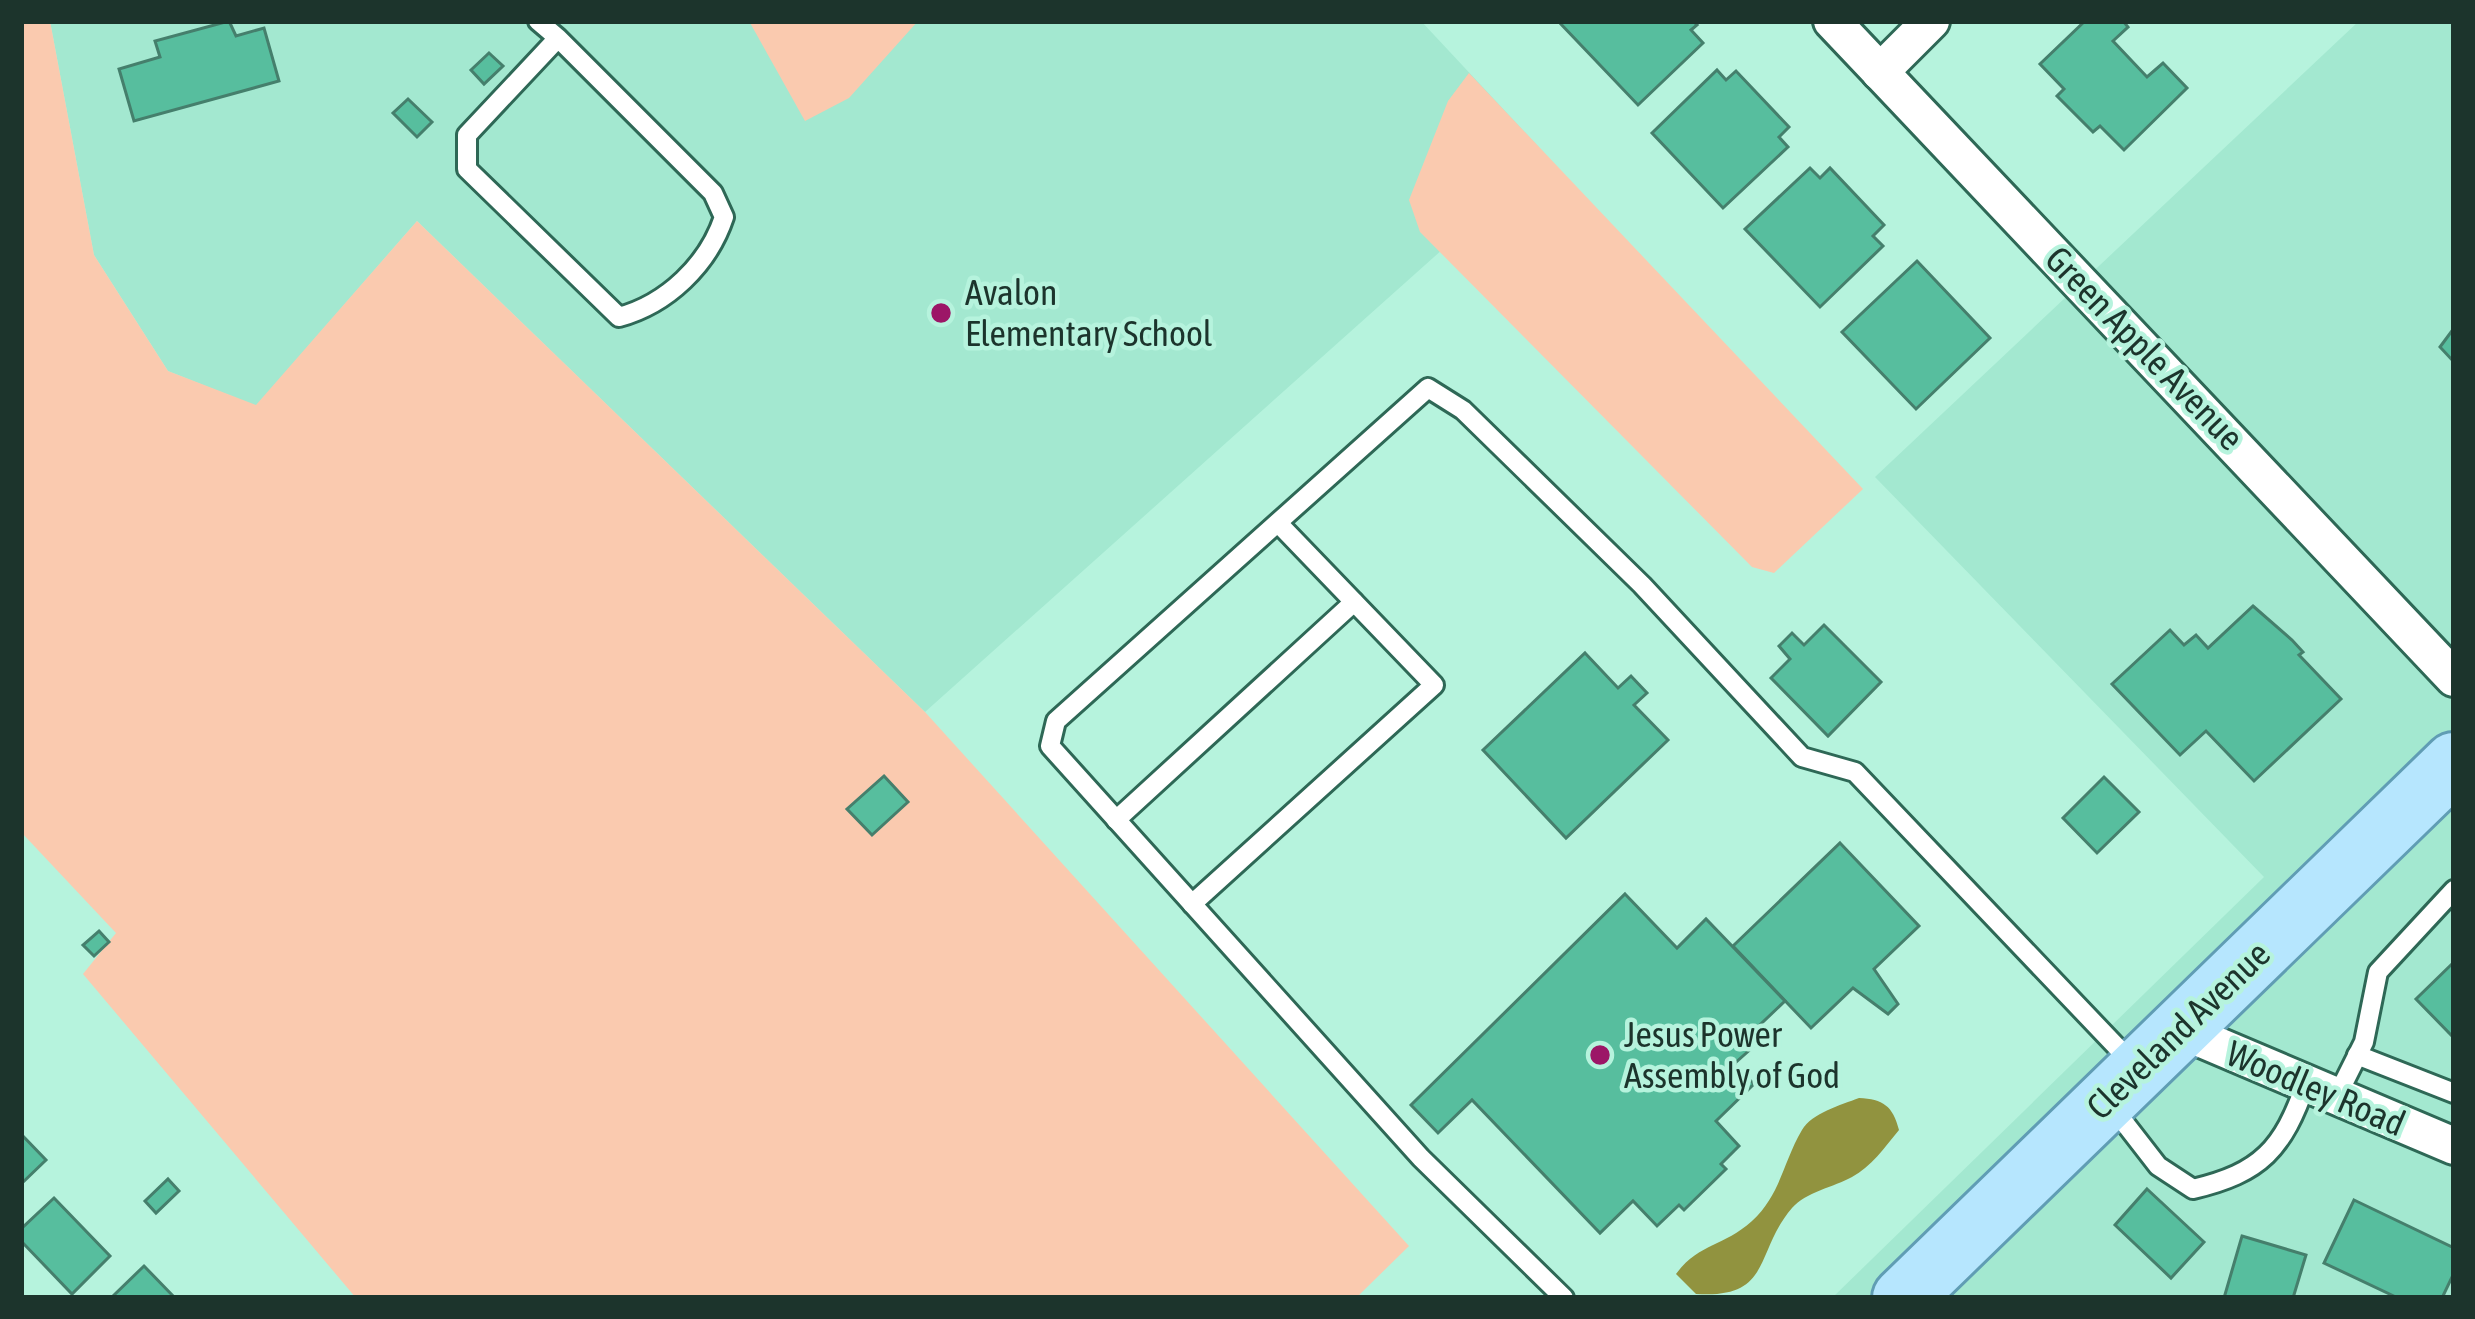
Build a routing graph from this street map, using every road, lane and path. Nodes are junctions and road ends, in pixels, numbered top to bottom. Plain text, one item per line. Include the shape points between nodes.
1 (538, 21) edge
2 (1832, 21) edge
3 (1931, 21) edge
4 (558, 38) junction
5 (1880, 72) junction
6 (1279, 524) junction
7 (1354, 602) junction
8 (2454, 679) edge
9 (2454, 764) edge
10 (1116, 820) junction
11 (2454, 890) edge
12 (1192, 904) junction
13 (2357, 1055) junction
14 (2141, 1066) junction
15 (2321, 1090) junction
16 (2454, 1093) edge
17 (2454, 1146) edge
18 (1564, 1298) edge
19 (1904, 1298) edge

1 - 4 lane
2 - 5 street, Green Apple Avenue
3 - 5 street
4 - 4 lane via 467,134 467,169 619,317 653,308 714,248 724,217 712,193
5 - 8 street, Green Apple Avenue
6 - 7 lane
6 - 10 lane via 1056,721 1050,746
6 - 14 lane via 1428,388 1446,399 1642,585 1802,758 1855,772
7 - 10 lane
7 - 12 lane via 1434,686
9 - 14 main road, Cleveland Avenue
10 - 12 lane
11 - 13 lane via 2378,972
12 - 18 lane via 1421,1159
13 - 15 lane
13 - 16 lane
14 - 15 street, Woodley Road
14 - 15 lane via 2158,1166 2193,1189 2237,1178 2270,1154
14 - 19 main road, Cleveland Avenue
15 - 17 street, Woodley Road

